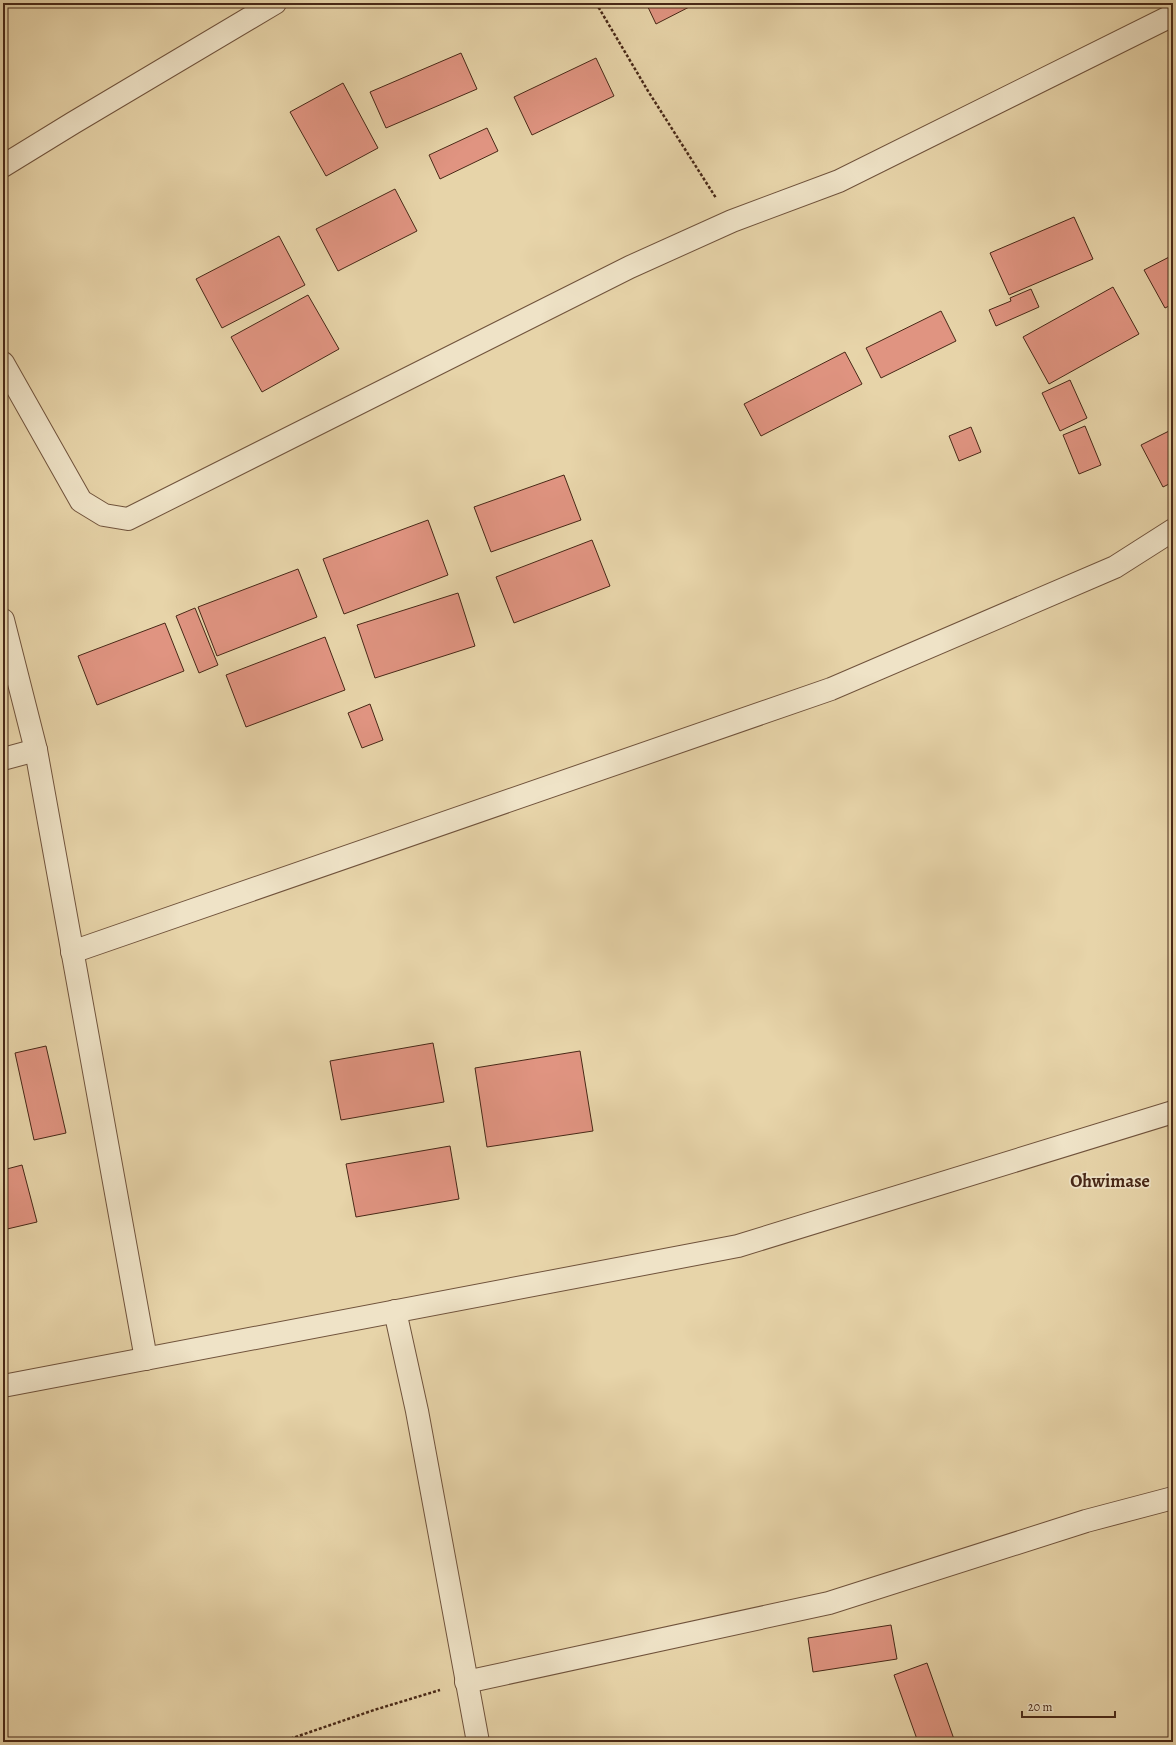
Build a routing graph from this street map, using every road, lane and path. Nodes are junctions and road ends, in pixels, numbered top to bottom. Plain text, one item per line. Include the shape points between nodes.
1 (275, 3) edge
2 (596, 3) edge
3 (1173, 15) edge
4 (3, 166) edge
5 (732, 222) junction
6 (3, 363) edge
7 (1173, 530) edge
8 (3, 620) edge
9 (36, 750) junction
10 (3, 760) edge
11 (72, 952) junction
12 (1173, 1112) edge
13 (395, 1311) junction
14 (146, 1359) junction
15 (3, 1386) edge
16 (1173, 1498) edge
17 (466, 1682) junction
18 (281, 1742) edge
19 (478, 1742) edge

1 - 4 street
2 - 5 path via 648,91
3 - 5 street via 840,181
5 - 6 street via 630,267 128,519 104,515 81,501
7 - 11 street via 1115,567 831,688
8 - 9 street
9 - 10 street
9 - 11 street
11 - 14 street
12 - 13 street via 738,1246
13 - 14 street
13 - 17 street via 417,1411
14 - 15 street
16 - 17 street via 1086,1520 829,1603
17 - 18 path
17 - 19 street

